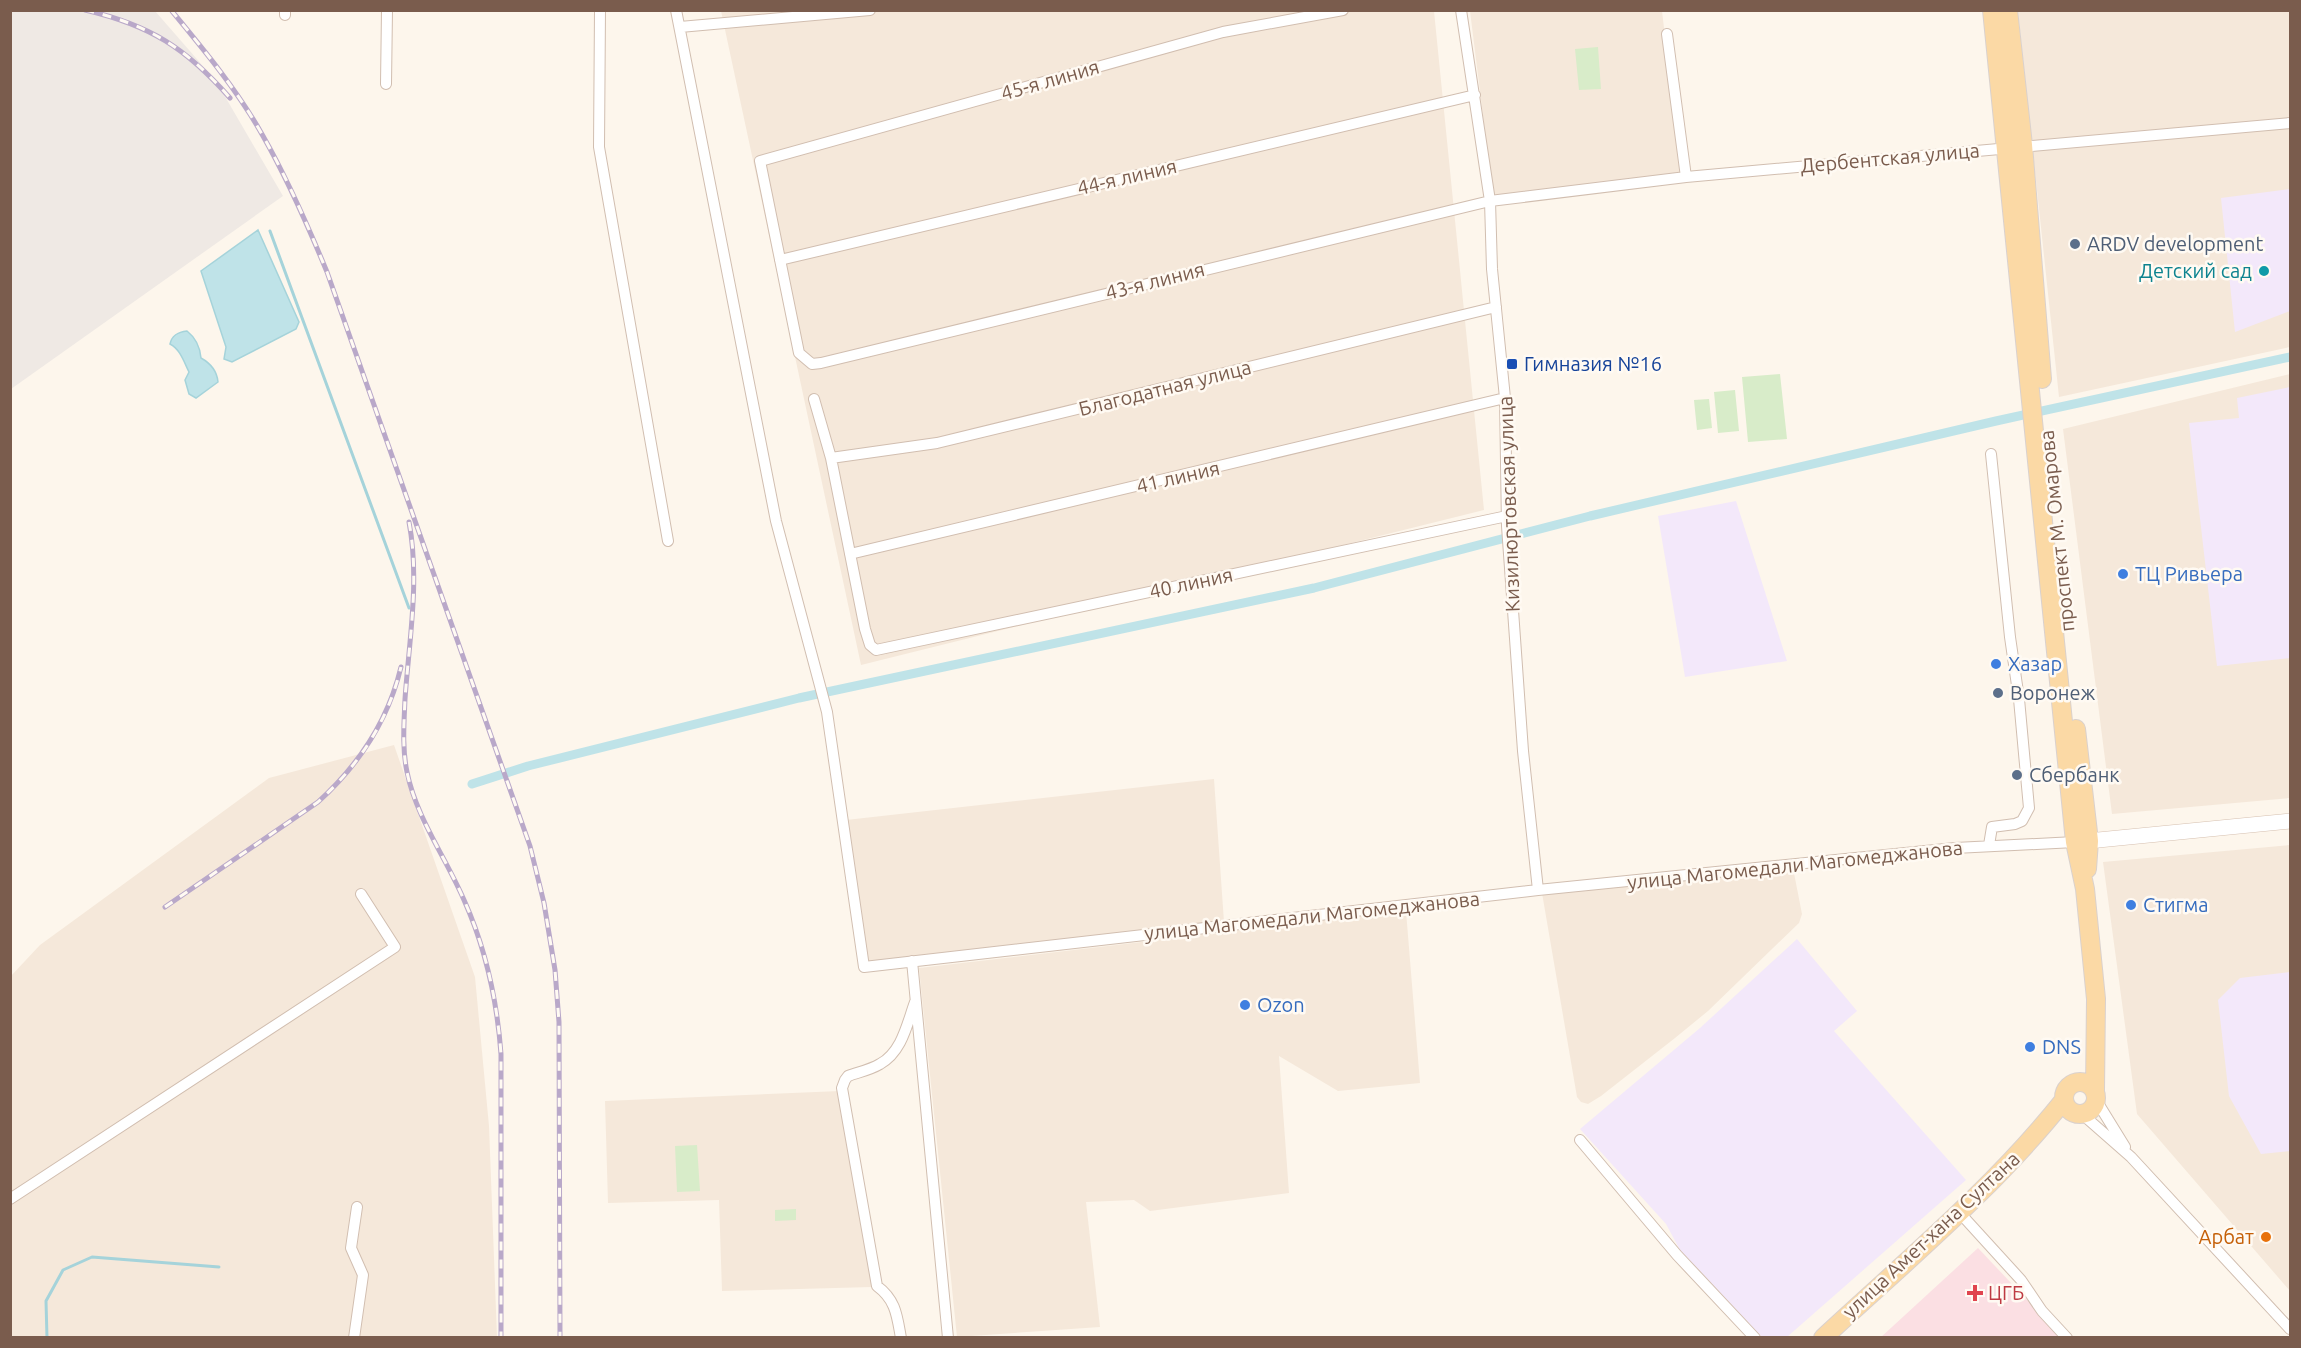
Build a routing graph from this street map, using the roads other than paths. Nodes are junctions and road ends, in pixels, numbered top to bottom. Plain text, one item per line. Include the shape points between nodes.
1 (387, 10) edge
2 (600, 10) edge
3 (676, 10) edge
4 (870, 10) edge
5 (1343, 10) edge
6 (1461, 10) edge
7 (1992, 10) edge
8 (2008, 10) edge
9 (680, 27) junction
10 (1667, 34) dead end
11 (386, 84) dead end
12 (1475, 95) junction
13 (2290, 123) edge
14 (2015, 146) junction
15 (1686, 177) junction
16 (1490, 201) junction
17 (780, 260) junction
18 (1496, 307) junction
19 (1505, 398) junction
20 (814, 399) dead end
21 (1991, 454) dead end
22 (831, 458) junction
23 (1507, 521) junction
24 (668, 541) dead end
25 (850, 554) junction
26 (2290, 821) edge
27 (2082, 842) junction
28 (1989, 845) junction
29 (1538, 890) junction
30 (362, 894) dead end
31 (912, 961) junction
32 (915, 1002) junction
33 (2095, 1041) junction
34 (2073, 1083) junction
35 (2096, 1096) junction
36 (2074, 1109) junction
37 (1580, 1140) dead end
38 (2131, 1158) junction
39 (10, 1199) edge
40 (357, 1207) dead end
41 (1959, 1212) junction
42 (2290, 1329) edge
43 (354, 1338) edge
44 (901, 1338) edge
45 (948, 1338) edge
46 (1755, 1338) edge
47 (1823, 1338) edge
48 (2067, 1338) edge

1 - 11 street
2 - 24 street via 599,147
3 - 9 street
4 - 9 street
5 - 17 street, 45-я линия via 1224,32 760,161
6 - 12 street, Кизилюртовская улица
7 - 14 main road, проспект М. Омарова
8 - 14 main road, проспект М. Омарова
9 - 31 street, улица Магомедали Магомеджановa via 776,521 827,712 864,967
10 - 15 street
12 - 16 street, Кизилюртовская улица
12 - 17 street, 44-я линия
13 - 14 street, Дербентская улица
14 - 15 street, Дербентская улица
14 - 27 main road, проспект М. Омарова
15 - 16 street, Дербентская улица
16 - 17 street, 43-я линия via 812,364 799,353
16 - 18 street, Кизилюртовская улица
18 - 19 street, Кизилюртовская улица
18 - 22 street, Благодатная улица via 937,443
19 - 23 street, Кизилюртовская улица
19 - 25 street, 41 линия
20 - 22 street
21 - 28 street via 2029,808 2022,821 1992,827
22 - 25 street
23 - 25 street, 40 линия via 876,650 867,637
23 - 29 street, Кизилюртовская улица via 1523,751
26 - 27 main road
27 - 28 street, улица Магомедали Магомеджановa
27 - 33 main road, проспект М. Омарова via 2097,1013
28 - 29 street, улица Магомедали Магомеджановa
29 - 31 street, улица Магомедали Магомеджановa
30 - 39 street via 395,947
31 - 32 street
32 - 44 street via 890,1058 848,1076 842,1088 878,1286 896,1307
32 - 45 street
33 - 34 main road
33 - 35 main road, проспект М. Омарова
34 - 35 main road via 2090,1084
34 - 36 main road via 2066,1090
35 - 36 main road via 2094,1106
35 - 38 street
36 - 38 street
36 - 41 main road, улица Амет-хана Султана via 2039,1132
37 - 46 street via 1677,1255
38 - 42 street
40 - 43 street via 351,1248 363,1275
41 - 47 main road, улица Амет-хана Султана
41 - 48 street

